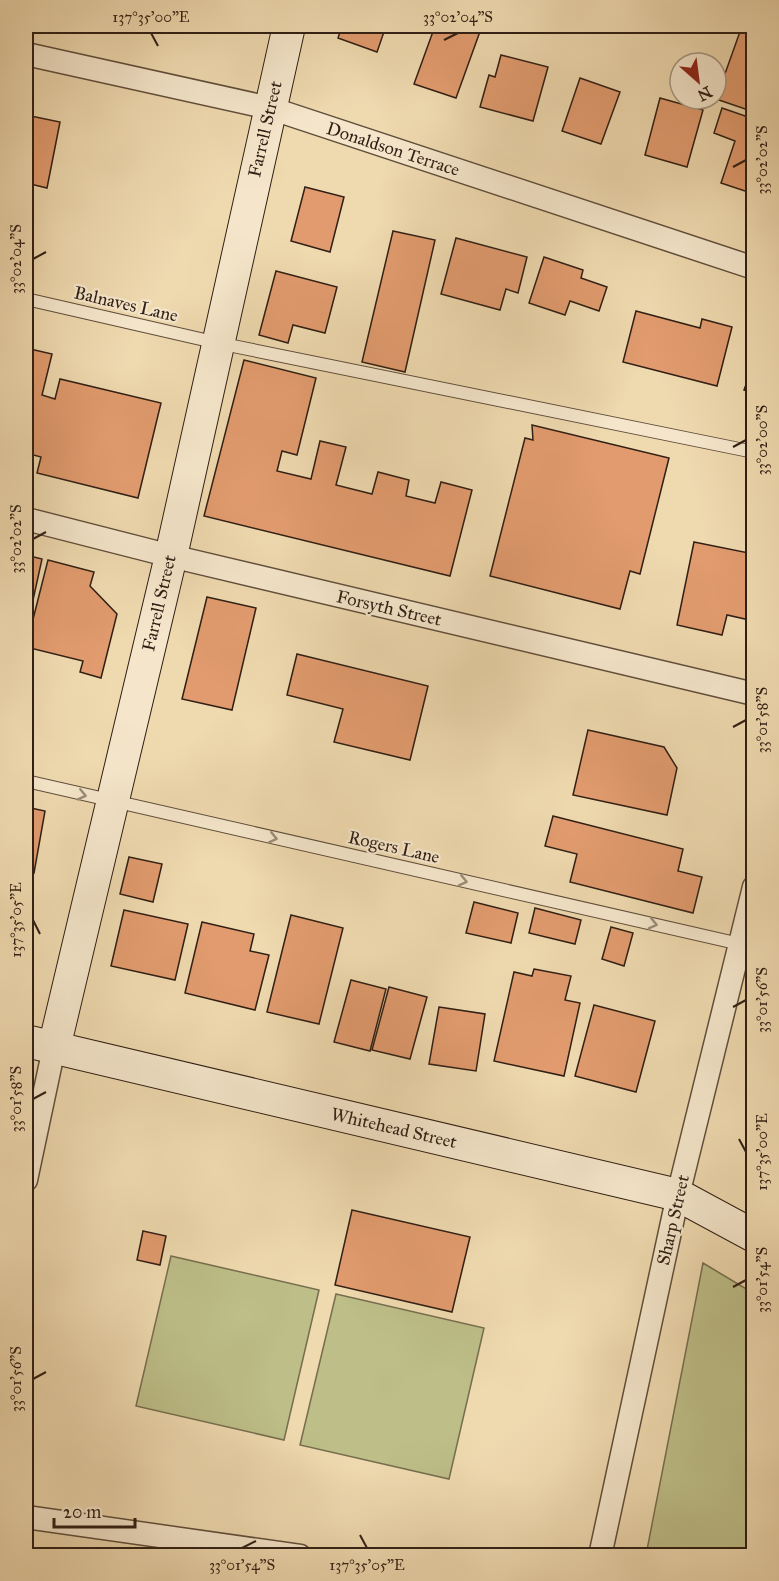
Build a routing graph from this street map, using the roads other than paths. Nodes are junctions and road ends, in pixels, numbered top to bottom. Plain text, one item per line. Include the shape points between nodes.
1 (289, 26) edge
2 (26, 54) edge
3 (270, 108) junction
4 (753, 268) edge
5 (26, 299) edge
6 (218, 343) junction
7 (753, 452) edge
8 (26, 519) edge
9 (171, 556) junction
10 (753, 694) edge
11 (26, 782) edge
12 (112, 802) junction
13 (753, 887) edge
14 (747, 948) edge
15 (40, 1045) edge
16 (26, 1180) edge
17 (678, 1195) junction
18 (753, 1236) edge
19 (26, 1517) edge
20 (300, 1556) edge
21 (600, 1556) edge

1 - 3 main road, Farrell Street
2 - 3 street, Donaldson Terrace
3 - 4 street, Donaldson Terrace
3 - 6 main road, Farrell Street
5 - 6 lane, Balnaves Lane
6 - 7 lane, Balnaves Lane
6 - 9 main road, Farrell Street
8 - 9 street, Forsyth Street
9 - 10 street, Forsyth Street
9 - 12 main road, Farrell Street
11 -> 12 lane, Rogers Lane
12 -> 14 lane, Rogers Lane
12 - 15 main road, Farrell Street
13 - 14 street, Sharp Street
14 - 17 street, Sharp Street
15 - 16 street, Farrell Street
15 - 17 main road, Whitehead Street
17 - 18 main road, Whitehead Street
17 - 21 street, Sharp Street
19 - 20 street

